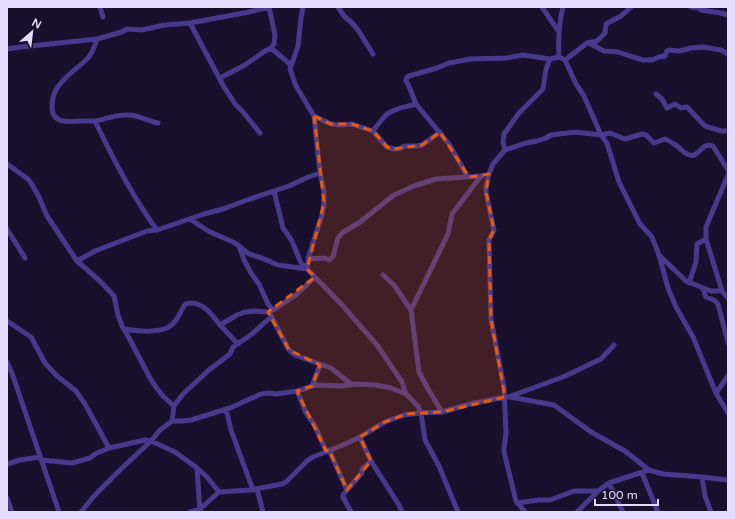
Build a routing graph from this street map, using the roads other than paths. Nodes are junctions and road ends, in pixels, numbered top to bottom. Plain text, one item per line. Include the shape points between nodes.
1 (100, 7) edge
2 (269, 7) edge
3 (303, 7) edge
4 (338, 7) edge
5 (542, 7) edge
6 (563, 7) edge
7 (631, 7) edge
8 (691, 7) edge
9 (728, 15) edge
10 (103, 17) dead end
11 (190, 23) junction
12 (559, 32) junction
13 (97, 39) junction
14 (589, 42) junction
15 (272, 48) junction
16 (7, 49) edge
17 (373, 54) dead end
18 (728, 54) edge
19 (559, 57) junction
20 (550, 59) junction
21 (565, 60) junction
22 (291, 64) junction
23 (220, 78) junction
24 (656, 94) dead end
25 (416, 104) junction
26 (314, 116) junction
27 (95, 121) junction
28 (158, 123) dead end
29 (373, 131) junction
30 (728, 131) edge
31 (440, 132) junction
32 (260, 133) dead end
33 (601, 135) junction
34 (505, 150) junction
35 (7, 164) edge
36 (728, 170) edge
37 (320, 173) junction
38 (489, 174) junction
39 (481, 176) junction
40 (728, 176) edge
41 (468, 177) junction
42 (274, 191) junction
43 (190, 218) junction
44 (7, 229) edge
45 (157, 230) junction
46 (706, 239) junction
47 (240, 248) junction
48 (659, 255) junction
49 (25, 258) dead end
50 (308, 259) junction
51 (77, 261) junction
52 (307, 269) junction
53 (383, 275) dead end
54 (315, 277) junction
55 (689, 283) junction
56 (703, 288) junction
57 (722, 291) junction
58 (728, 298) edge
59 (412, 310) junction
60 (271, 313) junction
61 (7, 321) edge
62 (220, 325) junction
63 (124, 329) junction
64 (237, 343) junction
65 (728, 343) edge
66 (614, 345) dead end
67 (7, 362) edge
68 (320, 365) junction
69 (727, 379) edge
70 (351, 384) junction
71 (312, 386) junction
72 (297, 391) junction
73 (716, 393) junction
74 (406, 394) junction
75 (508, 397) junction
76 (174, 406) junction
77 (226, 409) junction
78 (442, 412) junction
79 (728, 412) edge
80 (421, 413) junction
81 (172, 421) junction
82 (360, 437) junction
83 (150, 441) junction
84 (109, 448) junction
85 (327, 451) junction
86 (40, 459) junction
87 (371, 461) junction
88 (7, 464) edge
89 (197, 468) junction
90 (649, 470) junction
91 (642, 473) junction
92 (702, 477) junction
93 (728, 480) edge
94 (609, 483) junction
95 (255, 490) junction
96 (347, 490) junction
97 (598, 491) junction
98 (219, 492) junction
99 (7, 498) edge
100 (517, 503) junction
101 (200, 511) edge
102 (12, 512) edge
103 (59, 512) edge
104 (81, 512) edge
105 (190, 512) edge
106 (263, 512) edge
107 (351, 512) edge
108 (402, 512) edge
109 (458, 512) edge
110 (525, 512) edge
111 (577, 512) edge
112 (623, 512) edge
113 (658, 512) edge
114 (711, 512) edge

1 - 10 street
2 - 11 street
2 - 15 street via 275,35
3 - 22 street via 298,46
4 - 17 street via 358,30
5 - 12 street
6 - 12 street
7 - 14 street via 606,24 605,33 597,41
8 - 9 street
11 - 13 street via 127,30
11 - 23 street
12 - 19 street
13 - 16 street
13 - 27 street via 89,57 67,75 57,87 52,100 53,114 58,120
14 - 18 street via 604,51 618,52 649,61 665,56 669,50 680,51 700,46
14 - 21 street
15 - 22 street
15 - 23 street
19 - 20 street
19 - 21 street
20 - 25 street via 523,55 471,59 409,76 406,81
20 - 34 street via 542,92 519,113 504,134
21 - 33 street
22 - 26 street via 290,69 296,86
23 - 32 street via 235,104
24 - 30 street via 667,108 675,104 681,108 687,106 706,126
25 - 29 street via 390,112
25 - 31 street
26 - 29 street via 331,124 352,124
26 - 37 street
27 - 28 street via 128,114
27 - 45 street via 126,182
29 - 31 street via 387,147 394,150 405,146 422,145
31 - 41 street
33 - 34 street via 575,132 551,135
33 - 36 street via 610,133 625,139 644,135 654,143 665,139 690,156 711,145
33 - 48 street via 607,143 619,182 640,224 652,237
34 - 38 street via 495,161
35 - 51 street via 31,183 47,216
37 - 42 street
37 - 50 street via 324,203
38 - 39 street
38 - 75 street via 486,192 494,230 489,240 491,319
39 - 41 street
39 - 59 street via 452,214 448,234
40 - 46 street via 705,229
41 - 50 street via 436,179 394,195 342,233 331,259
42 - 43 street
42 - 52 street via 283,228 301,263
43 - 45 street
43 - 47 street
44 - 49 street
45 - 51 street via 140,233
46 - 55 street via 697,244 696,262
46 - 57 street
47 - 52 street via 278,265
47 - 60 street
48 - 55 street
48 - 73 street via 670,293 693,337
50 - 52 street
51 - 63 street via 114,296
52 - 54 street
53 - 59 street via 394,285
54 - 60 street
54 - 74 street via 377,344 402,382
55 - 56 street
56 - 57 street
56 - 65 street via 706,297 718,304
57 - 58 street
59 - 78 street via 419,372
60 - 62 street via 244,312
60 - 64 street via 252,334
60 - 68 street via 289,350
61 - 84 street via 31,337 45,363 56,376 76,391
62 - 63 street via 210,312 198,304 190,303 184,306 178,318 168,328 140,332
62 - 64 street
63 - 76 street via 155,386
64 - 76 street via 230,354 183,394
66 - 75 street via 601,360
67 - 86 street
68 - 70 street via 331,368
68 - 71 street
69 - 73 street
70 - 71 street
70 - 74 street via 384,386
71 - 72 street
72 - 77 street via 261,394
72 - 85 street
73 - 79 street
74 - 80 street
75 - 78 street
75 - 90 street via 554,405 591,432 625,451
75 - 100 street via 504,452
76 - 81 street
77 - 81 street via 191,420
77 - 95 street via 231,430
78 - 80 street
80 - 82 street via 404,415 388,421
80 - 109 street via 425,440
81 - 83 street
82 - 85 street
82 - 87 street
83 - 84 street
83 - 89 street via 175,452
83 - 104 street
84 - 86 street via 90,458 72,463
85 - 95 street via 310,458 284,483
85 - 96 street
86 - 88 street via 20,460
86 - 103 street
87 - 96 street
87 - 108 street
89 - 98 street
89 - 101 street
90 - 91 street
90 - 92 street via 663,474
91 - 94 street
91 - 113 street
92 - 93 street
92 - 114 street
94 - 97 street
94 - 112 street
95 - 98 street
95 - 106 street
96 - 107 street via 343,497
97 - 100 street via 580,490 556,499
97 - 111 street
98 - 101 street
99 - 102 street
100 - 110 street
101 - 105 street

